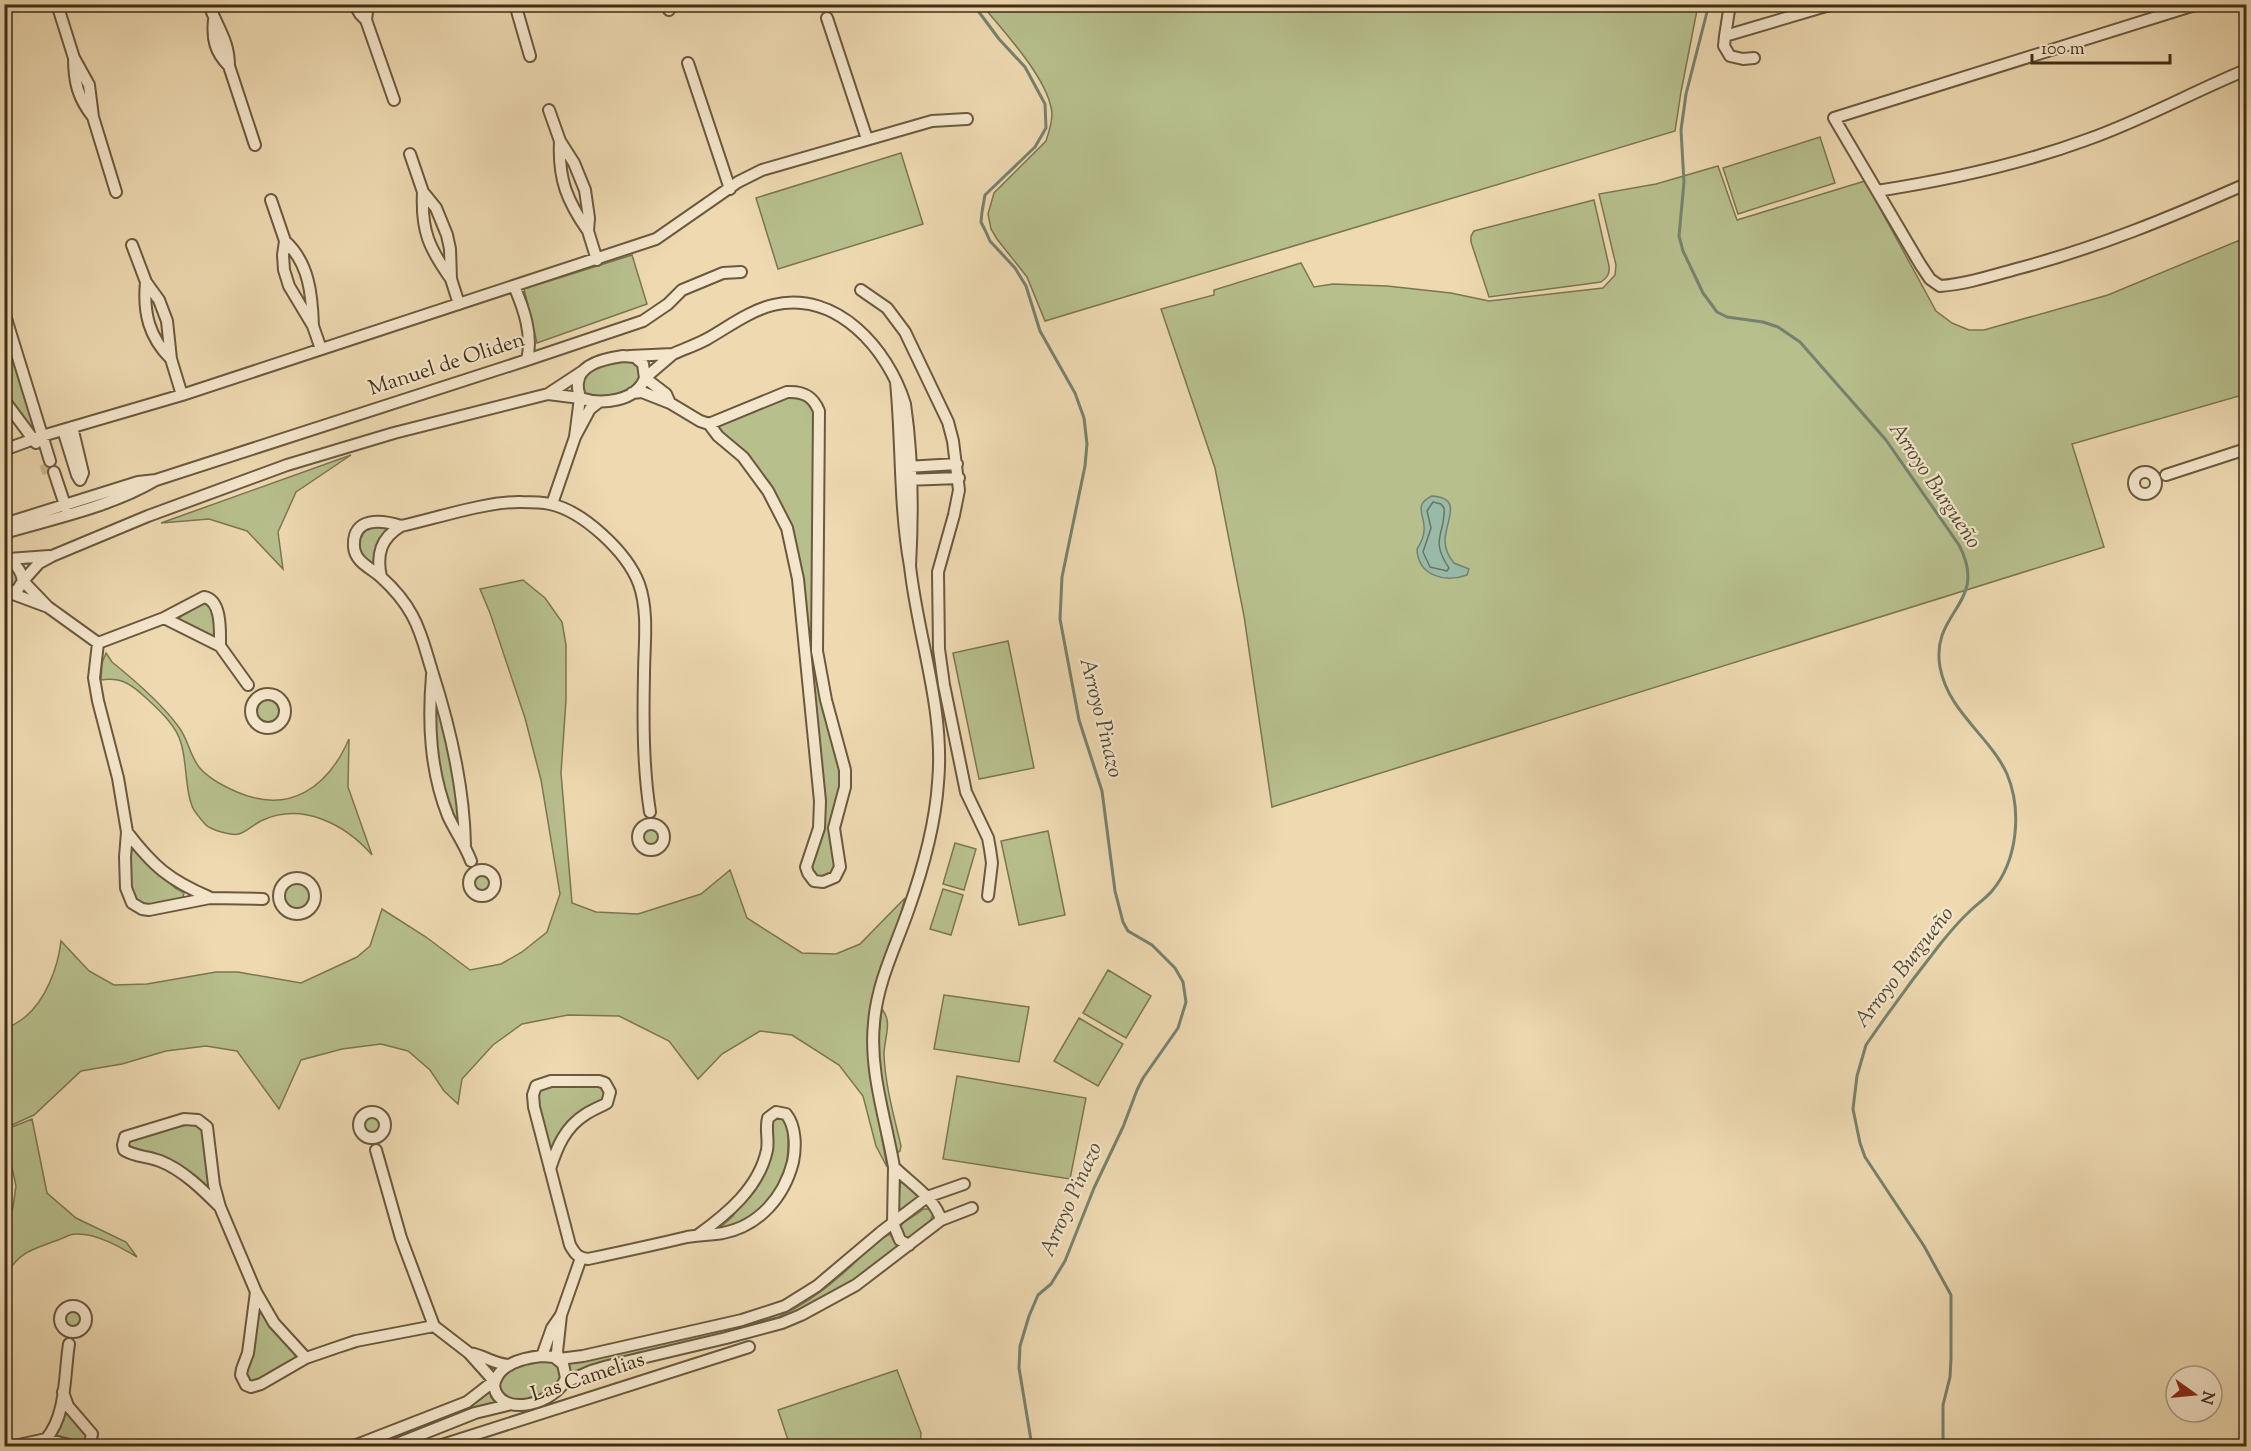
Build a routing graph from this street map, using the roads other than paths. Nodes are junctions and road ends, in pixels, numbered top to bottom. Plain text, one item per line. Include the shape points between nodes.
1 (57, 4) edge
2 (209, 4) edge
3 (354, 4) edge
4 (368, 4) edge
5 (515, 4) edge
6 (1730, 4) edge
7 (1833, 4) edge
8 (2198, 4) edge
9 (1813, 7) edge
10 (827, 18) dead end
11 (366, 20) junction
12 (1725, 36) junction
13 (530, 56) dead end
14 (1754, 58) dead end
15 (688, 63) dead end
16 (2247, 70) edge
17 (394, 100) dead end
18 (549, 110) dead end
19 (967, 119) dead end
20 (867, 139) junction
21 (560, 141) junction
22 (255, 145) dead end
23 (410, 154) dead end
24 (2247, 184) edge
25 (730, 189) junction
26 (1877, 191) junction
27 (116, 192) dead end
28 (423, 192) junction
29 (271, 200) dead end
30 (588, 231) junction
31 (285, 241) junction
32 (132, 245) dead end
33 (597, 260) junction
34 (741, 272) dead end
35 (451, 279) junction
36 (146, 282) junction
37 (514, 286) junction
38 (861, 290) dead end
39 (459, 304) junction
40 (4, 312) edge
41 (313, 326) junction
42 (321, 349) junction
43 (673, 354) junction
44 (630, 356) junction
45 (171, 359) junction
46 (527, 360) junction
47 (583, 371) junction
48 (645, 378) junction
49 (632, 393) junction
50 (548, 394) junction
51 (182, 395) junction
52 (580, 398) junction
53 (4, 400) edge
54 (599, 402) junction
55 (670, 403) junction
56 (709, 424) junction
57 (68, 428) junction
58 (38, 437) junction
59 (575, 437) junction
60 (4, 450) edge
61 (2247, 450) edge
62 (957, 464) junction
63 (907, 467) junction
64 (2150, 473) junction
65 (2166, 475) junction
66 (958, 478) junction
67 (908, 479) junction
68 (2155, 486) junction
69 (83, 504) junction
70 (552, 504) junction
71 (64, 510) junction
72 (4, 524) edge
73 (401, 525) junction
74 (4, 533) edge
75 (52, 556) junction
76 (5, 559) edge
77 (381, 577) junction
78 (23, 581) junction
79 (9, 596) edge
80 (48, 607) junction
81 (164, 618) junction
82 (98, 643) junction
83 (220, 646) junction
84 (818, 651) junction
85 (805, 652) junction
86 (432, 672) junction
87 (249, 685) junction
88 (267, 694) junction
89 (252, 705) junction
90 (650, 812) junction
91 (643, 826) junction
92 (657, 826) junction
93 (127, 832) junction
94 (465, 845) junction
95 (471, 861) junction
96 (483, 870) junction
97 (471, 876) junction
98 (281, 888) junction
99 (988, 896) dead end
100 (210, 898) junction
101 (263, 900) junction
102 (282, 907) junction
103 (381, 1136) junction
104 (367, 1138) junction
105 (376, 1150) junction
106 (894, 1167) junction
107 (550, 1169) junction
108 (964, 1184) dead end
109 (927, 1197) junction
110 (220, 1207) junction
111 (972, 1208) dead end
112 (941, 1220) junction
113 (894, 1223) junction
114 (698, 1235) junction
115 (909, 1245) junction
116 (581, 1258) junction
117 (256, 1292) junction
118 (561, 1315) junction
119 (434, 1326) junction
120 (64, 1329) junction
121 (78, 1331) junction
122 (69, 1344) junction
123 (749, 1347) dead end
124 (469, 1353) junction
125 (542, 1356) junction
126 (306, 1358) junction
127 (559, 1359) junction
128 (510, 1365) junction
129 (494, 1381) junction
130 (564, 1383) junction
131 (63, 1392) junction
132 (508, 1405) junction
133 (46, 1439) junction
134 (14, 1446) edge
135 (73, 1446) edge
136 (85, 1446) edge
137 (354, 1446) edge
138 (392, 1446) edge
139 (439, 1446) edge

1 - 27 street via 74,58 89,85 93,117
2 - 22 street via 214,43 229,66
3 - 11 street
4 - 11 street
5 - 13 street
6 - 12 street
7 - 9 street
8 - 26 street via 1834,118
9 - 12 street
10 - 20 street
11 - 17 street
12 - 14 street via 1730,56
15 - 25 street
16 - 26 street via 2071,146 1955,178
18 - 21 street
19 - 20 street via 932,121
20 - 25 street via 762,170
21 - 30 street via 585,190
21 - 30 street via 565,192
23 - 28 street
24 - 26 street via 2102,244 1991,276 1940,286 1930,279
25 - 33 street via 656,239
28 - 35 street via 436,208 447,235
28 - 35 street via 426,237
29 - 31 street
30 - 33 street
31 - 41 street via 295,250 308,281
31 - 41 street via 284,270 289,286
32 - 36 street
33 - 37 street
34 - 46 street, Manuel de Oliden via 723,273 682,290 643,321
35 - 39 street
36 - 45 street via 168,321
36 - 45 street via 148,325 153,338
37 - 39 street
37 - 46 street via 528,332
38 - 62 street via 887,308 905,332 948,422
39 - 42 street
40 - 58 street
41 - 42 street
42 - 51 street
43 - 44 street
43 - 48 street
43 - 63 street via 762,309 782,304 829,311 860,330 896,382 905,404
44 - 47 street via 601,361
44 - 48 street via 643,364
45 - 51 street
46 - 69 street, Manuel de Oliden via 156,480 137,491
47 - 50 street
47 - 52 street via 578,384
48 - 49 street
48 - 55 street via 666,394
49 - 54 street
49 - 55 street via 642,392
50 - 52 street
50 - 75 street via 287,465
51 - 57 street
52 - 54 street
52 - 59 street
53 - 58 street
54 - 59 street via 590,409
55 - 56 street
56 - 84 street via 787,392 805,394 816,403 821,421
56 - 85 street via 756,473 787,528 798,579
57 - 58 street
57 - 69 street via 83,474
58 - 60 street
58 - 71 street via 38,446
59 - 70 street
61 - 65 street
62 - 63 street
62 - 66 street
63 - 67 street
64 - 65 street
64 - 68 street
64 - 68 street via 2140,472 2133,485 2144,494
65 - 68 street
66 - 67 street
66 - 99 street via 958,502 938,572 939,649 966,792 988,838 992,863
67 - 106 street via 906,541 936,709 940,764 932,832 883,976 874,1022 876,1074
69 - 71 street, Manuel de Oliden
70 - 73 street via 509,502
70 - 90 street via 601,533 620,552 639,585 644,619 643,731
71 - 72 street, Manuel de Oliden
71 - 74 street, Manuel de Oliden
73 - 77 street via 387,536 380,550
73 - 77 street via 374,521 358,531 356,553
75 - 76 street
75 - 78 street via 39,563
76 - 78 street via 18,568
77 - 86 street via 411,613
78 - 79 street
78 - 80 street
79 - 80 street
80 - 82 street
81 - 82 street
81 - 83 street
81 - 83 street via 208,597 217,610
82 - 93 street via 95,688 116,766
83 - 87 street
84 - 85 street
84 - 85 street via 822,684 846,779 834,828 840,867 835,877 823,882 814,881 806,867 819,828 820,809
86 - 94 street via 451,736
86 - 94 street via 429,717 434,764 449,817
87 - 88 street
87 - 89 street
88 - 89 street
88 - 89 street via 283,701 286,713 281,724 270,729 259,726 252,717
90 - 91 street
90 - 92 street
91 - 92 street
91 - 92 street via 638,838 641,846 649,850 658,849 663,842 663,832
93 - 100 street via 163,873
93 - 100 street via 126,888 137,907 149,910
94 - 95 street
95 - 96 street
95 - 97 street
96 - 97 street
96 - 97 street via 495,882 486,896 473,892 469,885
98 - 101 street
98 - 102 street
98 - 102 street via 289,880 302,879 311,886 315,898 304,912 292,914
100 - 101 street
101 - 102 street
103 - 104 street
103 - 104 street via 384,1119 373,1112 364,1115 360,1122 360,1131
103 - 105 street
104 - 105 street
105 - 119 street via 401,1238
106 - 109 street
106 - 113 street
107 - 107 street via 570,1127 607,1103 610,1092 604,1083 551,1081 536,1086 534,1107
107 - 116 street via 570,1245
108 - 109 street
109 - 112 street
109 - 113 street
110 - 110 street via 209,1134 203,1122 184,1119 125,1137 124,1150 166,1164
110 - 117 street
111 - 112 street
112 - 115 street
113 - 115 street via 900,1240
113 - 127 street via 785,1306 742,1320
114 - 114 street via 722,1233 750,1224 770,1207 786,1184 794,1157 794,1133 786,1114 776,1112 768,1118 767,1152 752,1185
114 - 116 street
115 - 130 street via 856,1285 782,1323 608,1366
116 - 118 street
117 - 126 street via 274,1323
117 - 126 street via 241,1375 246,1385 261,1384
118 - 125 street
118 - 127 street
119 - 124 street
119 - 126 street via 356,1341
120 - 121 street
120 - 121 street via 61,1312 73,1305 86,1316 85,1325
120 - 122 street
121 - 122 street
122 - 131 street
123 - 139 street, Las Camelias
124 - 128 street
124 - 129 street
125 - 127 street
125 - 128 street
127 - 130 street via 566,1371
128 - 129 street
129 - 132 street via 495,1393
129 - 137 street via 457,1407
130 - 132 street via 542,1400
131 - 133 street via 56,1424
131 - 136 street via 69,1406 92,1434
132 - 138 street via 475,1413
133 - 134 street
133 - 135 street

